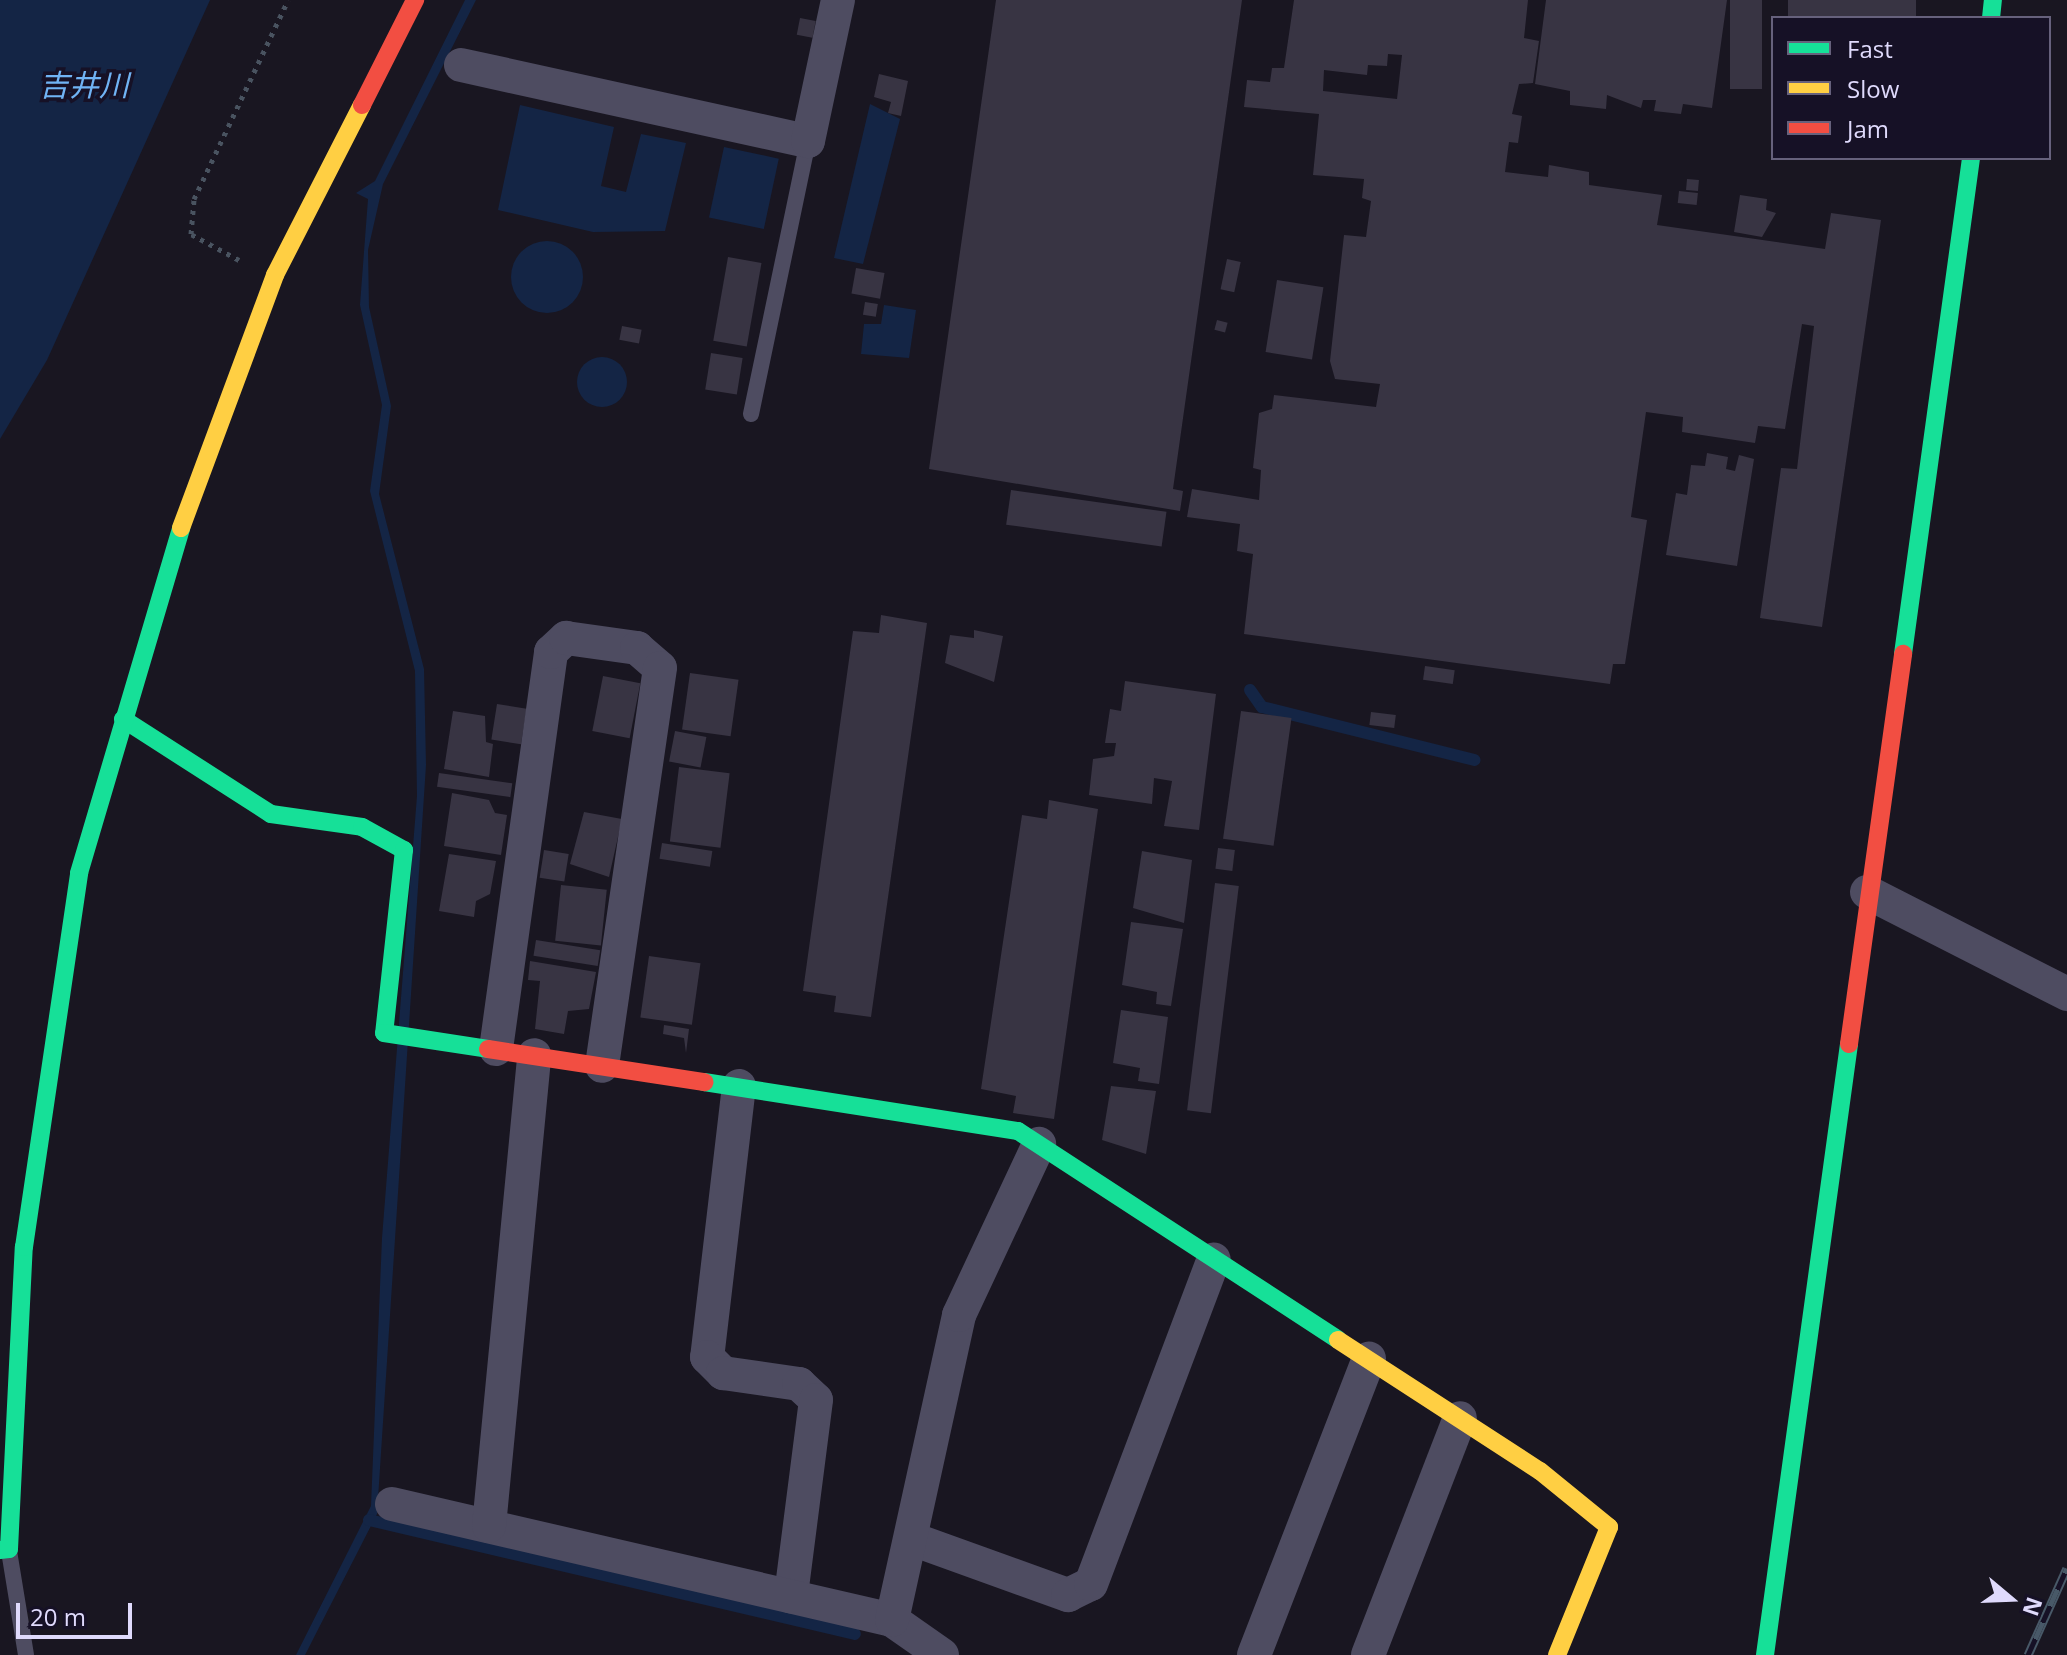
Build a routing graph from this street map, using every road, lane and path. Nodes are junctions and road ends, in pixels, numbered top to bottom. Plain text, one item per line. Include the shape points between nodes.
1 (288, 0) edge
2 (415, 0) edge
3 (838, 0) edge
4 (461, 65) dead end
5 (808, 141) junction
6 (1971, 160) edge
7 (275, 275) junction
8 (751, 414) dead end
9 (123, 719) junction
10 (1867, 892) junction
11 (2067, 994) edge
12 (496, 1049) junction
13 (534, 1055) junction
14 (602, 1066) junction
15 (739, 1086) junction
16 (1039, 1144) junction
17 (1214, 1259) junction
18 (1369, 1359) junction
19 (1460, 1418) junction
20 (392, 1504) dead end
21 (489, 1526) junction
22 (915, 1540) junction
23 (4, 1549) edge
24 (791, 1596) junction
25 (892, 1620) junction
26 (26, 1655) edge
27 (942, 1655) edge
28 (1254, 1655) edge
29 (1368, 1655) edge
30 (1557, 1655) edge
31 (1765, 1655) edge

1 - 7 path via 194,199 191,234
2 - 7 street
3 - 5 street
4 - 5 street
5 - 8 lane
6 - 10 street
7 - 9 street via 168,562
9 - 12 street via 271,814 362,827 404,850 384,1033
9 - 23 street via 79,873 24,1247
10 - 11 street
10 - 31 street
12 - 13 street
12 - 14 street via 551,652 566,638 637,648 660,668
13 - 14 street
13 - 21 street
14 - 15 street
15 - 16 street via 1004,1128
15 - 24 street via 707,1357 723,1373 799,1384 816,1400
16 - 17 street
16 - 22 street via 959,1315
17 - 18 street
17 - 22 street via 1091,1584 1068,1595
18 - 19 street
18 - 28 street
19 - 29 street
19 - 30 street via 1609,1527
20 - 21 street
21 - 24 street
22 - 25 street
23 - 26 lane
24 - 25 street
25 - 27 street

